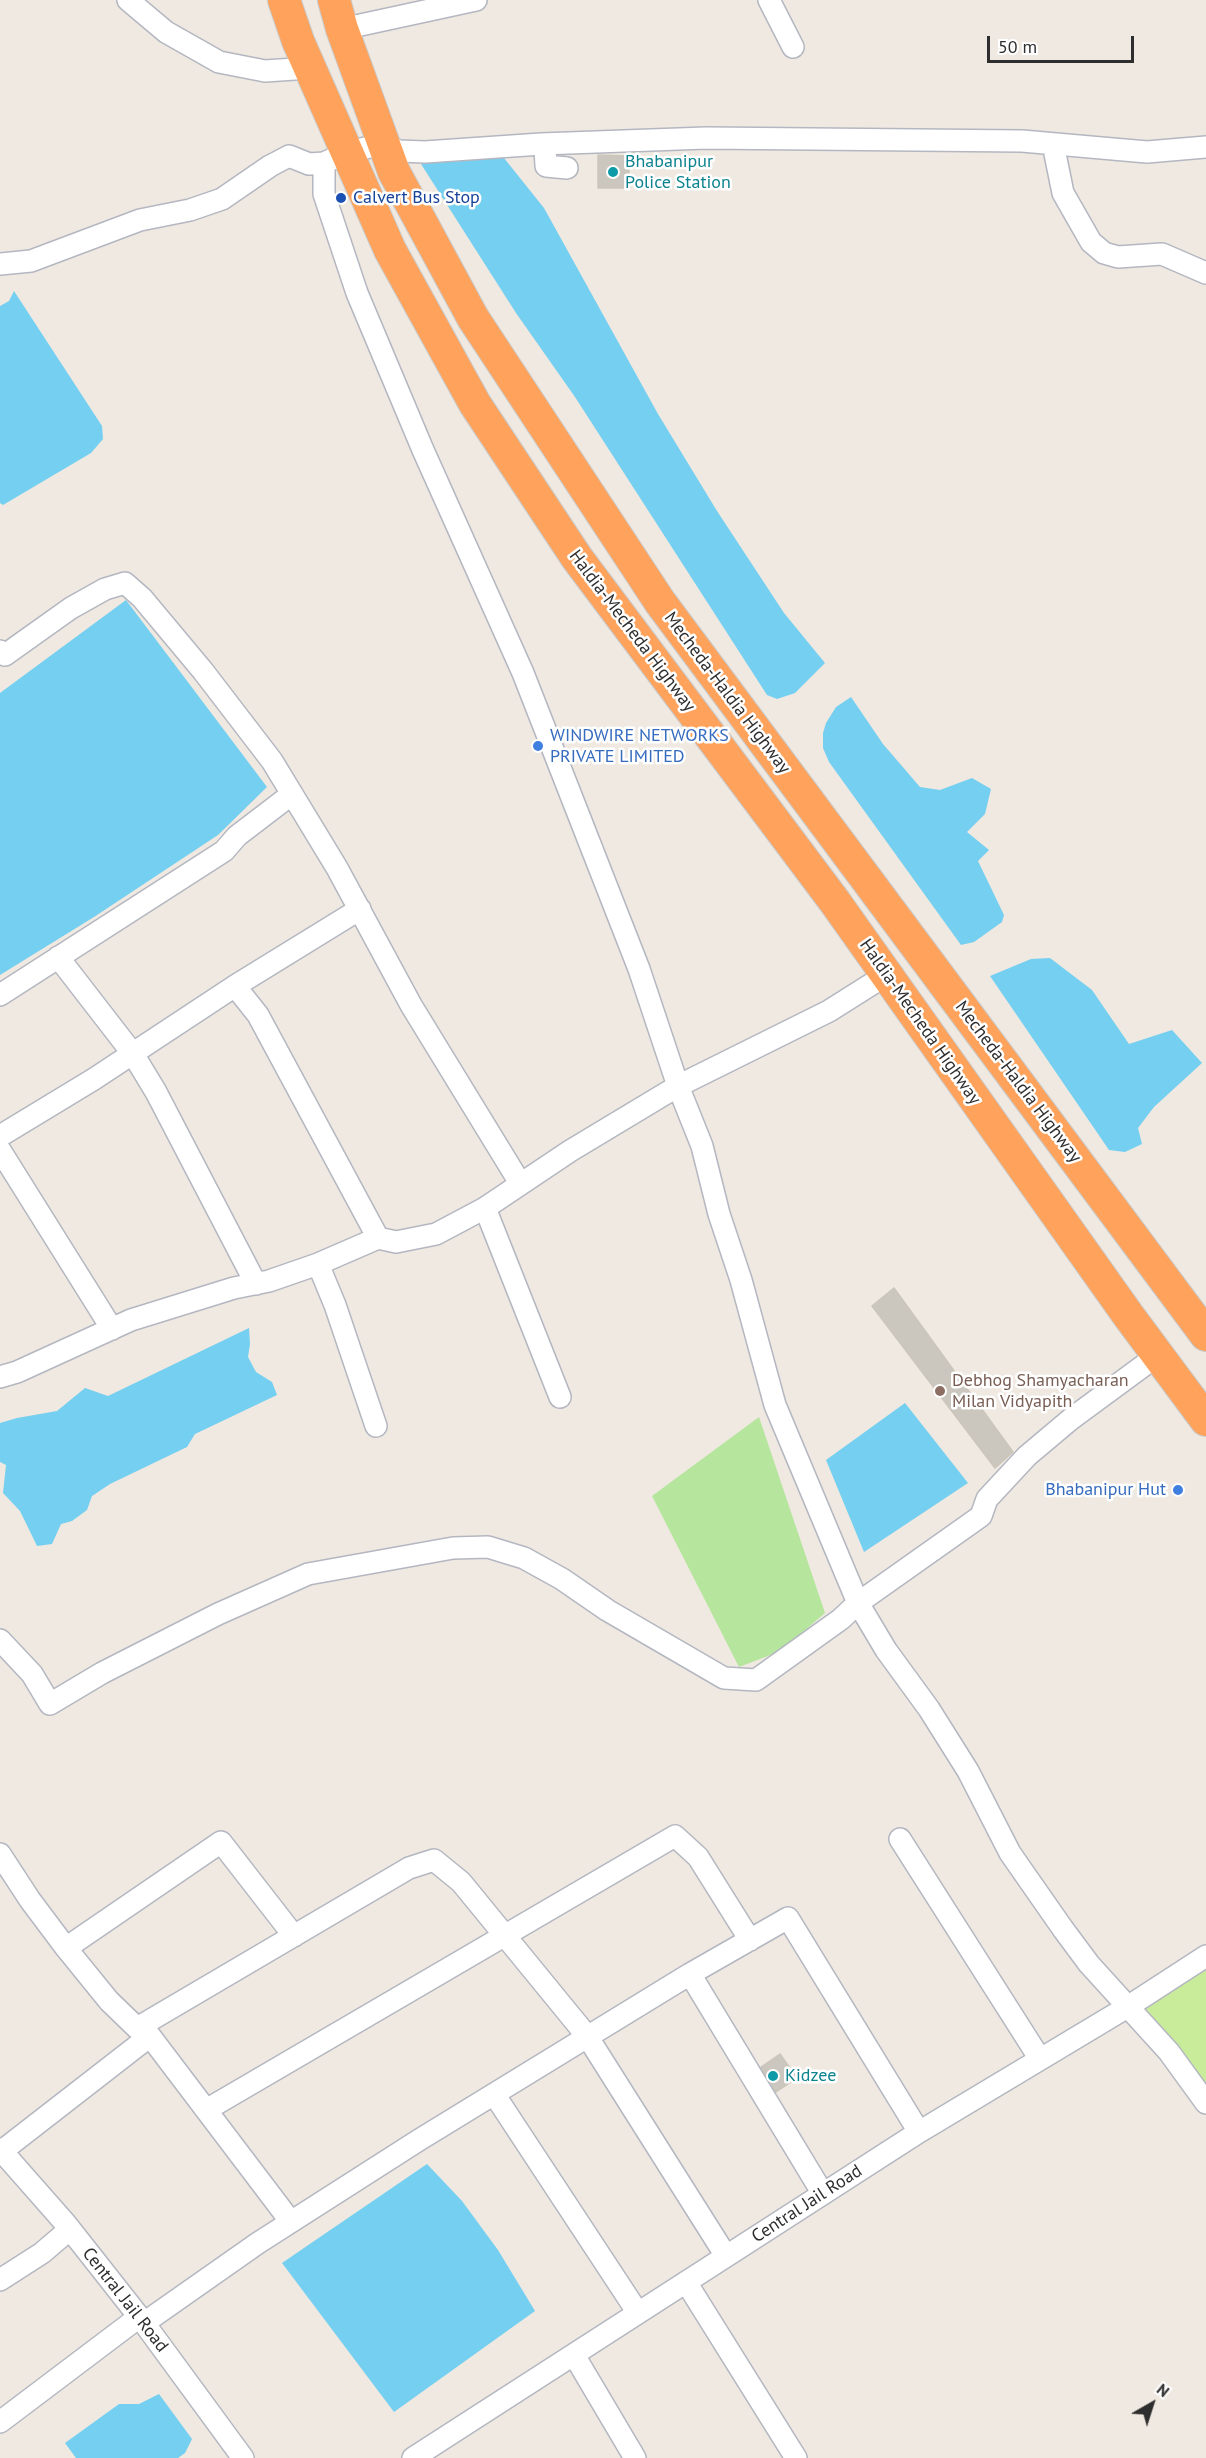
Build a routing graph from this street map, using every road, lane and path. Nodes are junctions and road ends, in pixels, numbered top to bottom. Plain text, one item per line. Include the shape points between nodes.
1 (128, 0) edge
2 (284, 0) edge
3 (476, 0) edge
4 (769, 0) edge
5 (338, 15) edge
6 (793, 47) dead end
7 (310, 68) junction
8 (384, 144) junction
9 (541, 144) junction
10 (1053, 144) junction
11 (1206, 147) edge
12 (336, 158) junction
13 (567, 168) dead end
14 (0, 264) edge
15 (1206, 273) edge
16 (2, 654) edge
17 (292, 794) junction
18 (360, 909) junction
19 (58, 957) junction
20 (886, 975) junction
21 (234, 986) junction
22 (0, 995) edge
23 (133, 1054) junction
24 (678, 1086) junction
25 (0, 1136) edge
26 (0, 1150) edge
27 (520, 1184) junction
28 (485, 1208) junction
29 (378, 1238) junction
30 (318, 1264) junction
31 (256, 1284) junction
32 (112, 1329) junction
33 (1206, 1335) edge
34 (1158, 1354) junction
35 (0, 1377) edge
36 (560, 1396) dead end
37 (1206, 1420) edge
38 (376, 1426) dead end
39 (858, 1603) junction
40 (0, 1640) edge
41 (900, 1839) dead end
42 (0, 1854) edge
43 (294, 1936) junction
44 (506, 1937) junction
45 (750, 1940) junction
46 (66, 1948) junction
47 (1206, 1956) edge
48 (690, 1974) junction
49 (1129, 2006) junction
50 (143, 2032) junction
51 (587, 2037) junction
52 (1040, 2060) junction
53 (494, 2094) junction
54 (1206, 2103) edge
55 (206, 2110) junction
56 (919, 2132) junction
57 (1, 2150) edge
58 (823, 2194) junction
59 (291, 2222) junction
60 (70, 2229) junction
61 (726, 2256) junction
62 (0, 2280) edge
63 (686, 2282) junction
64 (638, 2313) junction
65 (141, 2320) junction
66 (574, 2355) junction
67 (0, 2422) edge
68 (243, 2458) edge
69 (413, 2458) edge
70 (635, 2458) edge
71 (796, 2458) edge

1 - 7 street via 166,32 219,62 265,71
2 - 7 highway, Haldia-Mecheda Highway
3 - 5 street
4 - 6 street
5 - 8 highway, Mecheda-Haldia Highway
7 - 12 highway, Haldia-Mecheda Highway
8 - 9 street via 399,151 425,152
8 - 12 street
8 - 33 highway, Mecheda-Haldia Highway via 394,172 473,318 660,602
9 - 10 street via 706,138
9 - 13 street via 545,148 546,166
10 - 11 street via 1148,152
10 - 15 street via 1063,193 1090,242 1104,253 1118,257 1162,254
12 - 14 street via 309,164 289,156 222,199 140,220 30,261
12 - 20 highway, Haldia-Mecheda Highway via 475,404 577,558
12 - 24 street via 324,194 357,293 523,674 639,969
16 - 17 street via 71,608 125,583 203,671 273,761
17 - 18 street
17 - 19 street via 237,836 224,851
18 - 21 street
18 - 27 street via 417,1015
19 - 22 street
19 - 23 street
20 - 24 street via 829,1011
20 - 34 highway, Haldia-Mecheda Highway
21 - 23 street
21 - 29 street via 258,1015
23 - 25 street
23 - 31 street
24 - 27 street
24 - 39 street via 702,1146 775,1405
26 - 32 street
27 - 28 street
28 - 29 street via 436,1234 396,1242
28 - 36 street
29 - 30 street
30 - 31 street
30 - 38 street
31 - 32 street
32 - 35 street
34 - 37 highway, Haldia-Mecheda Highway
34 - 39 street via 1027,1456 987,1499 981,1516
39 - 40 street via 756,1680 724,1678 562,1579 524,1558 488,1547 453,1548 308,1574 218,1614 50,1704 32,1674
39 - 49 street via 968,1771 1010,1852 1089,1964
41 - 52 street
42 - 46 street
43 - 44 street via 410,1868 434,1860 461,1882
43 - 46 street via 221,1842
43 - 50 street
44 - 45 street via 675,1836 698,1857
44 - 51 street
44 - 55 street
45 - 48 street
45 - 56 street via 788,1918
46 - 50 street via 109,2001
47 - 49 street, Central Jail Road
48 - 51 street
48 - 58 street
49 - 52 street, Central Jail Road
49 - 54 street
50 - 55 street
50 - 57 street
51 - 53 street
51 - 61 street
52 - 56 street, Central Jail Road
53 - 59 street
53 - 64 street
55 - 59 street
56 - 58 street, Central Jail Road
57 - 60 street, Central Jail Road
58 - 61 street, Central Jail Road
59 - 65 street
60 - 62 street
60 - 65 street, Central Jail Road
61 - 63 street, Central Jail Road
63 - 64 street, Central Jail Road
63 - 71 street
64 - 66 street, Central Jail Road
65 - 67 street
65 - 68 street, Central Jail Road
66 - 69 street, Central Jail Road
66 - 70 street

